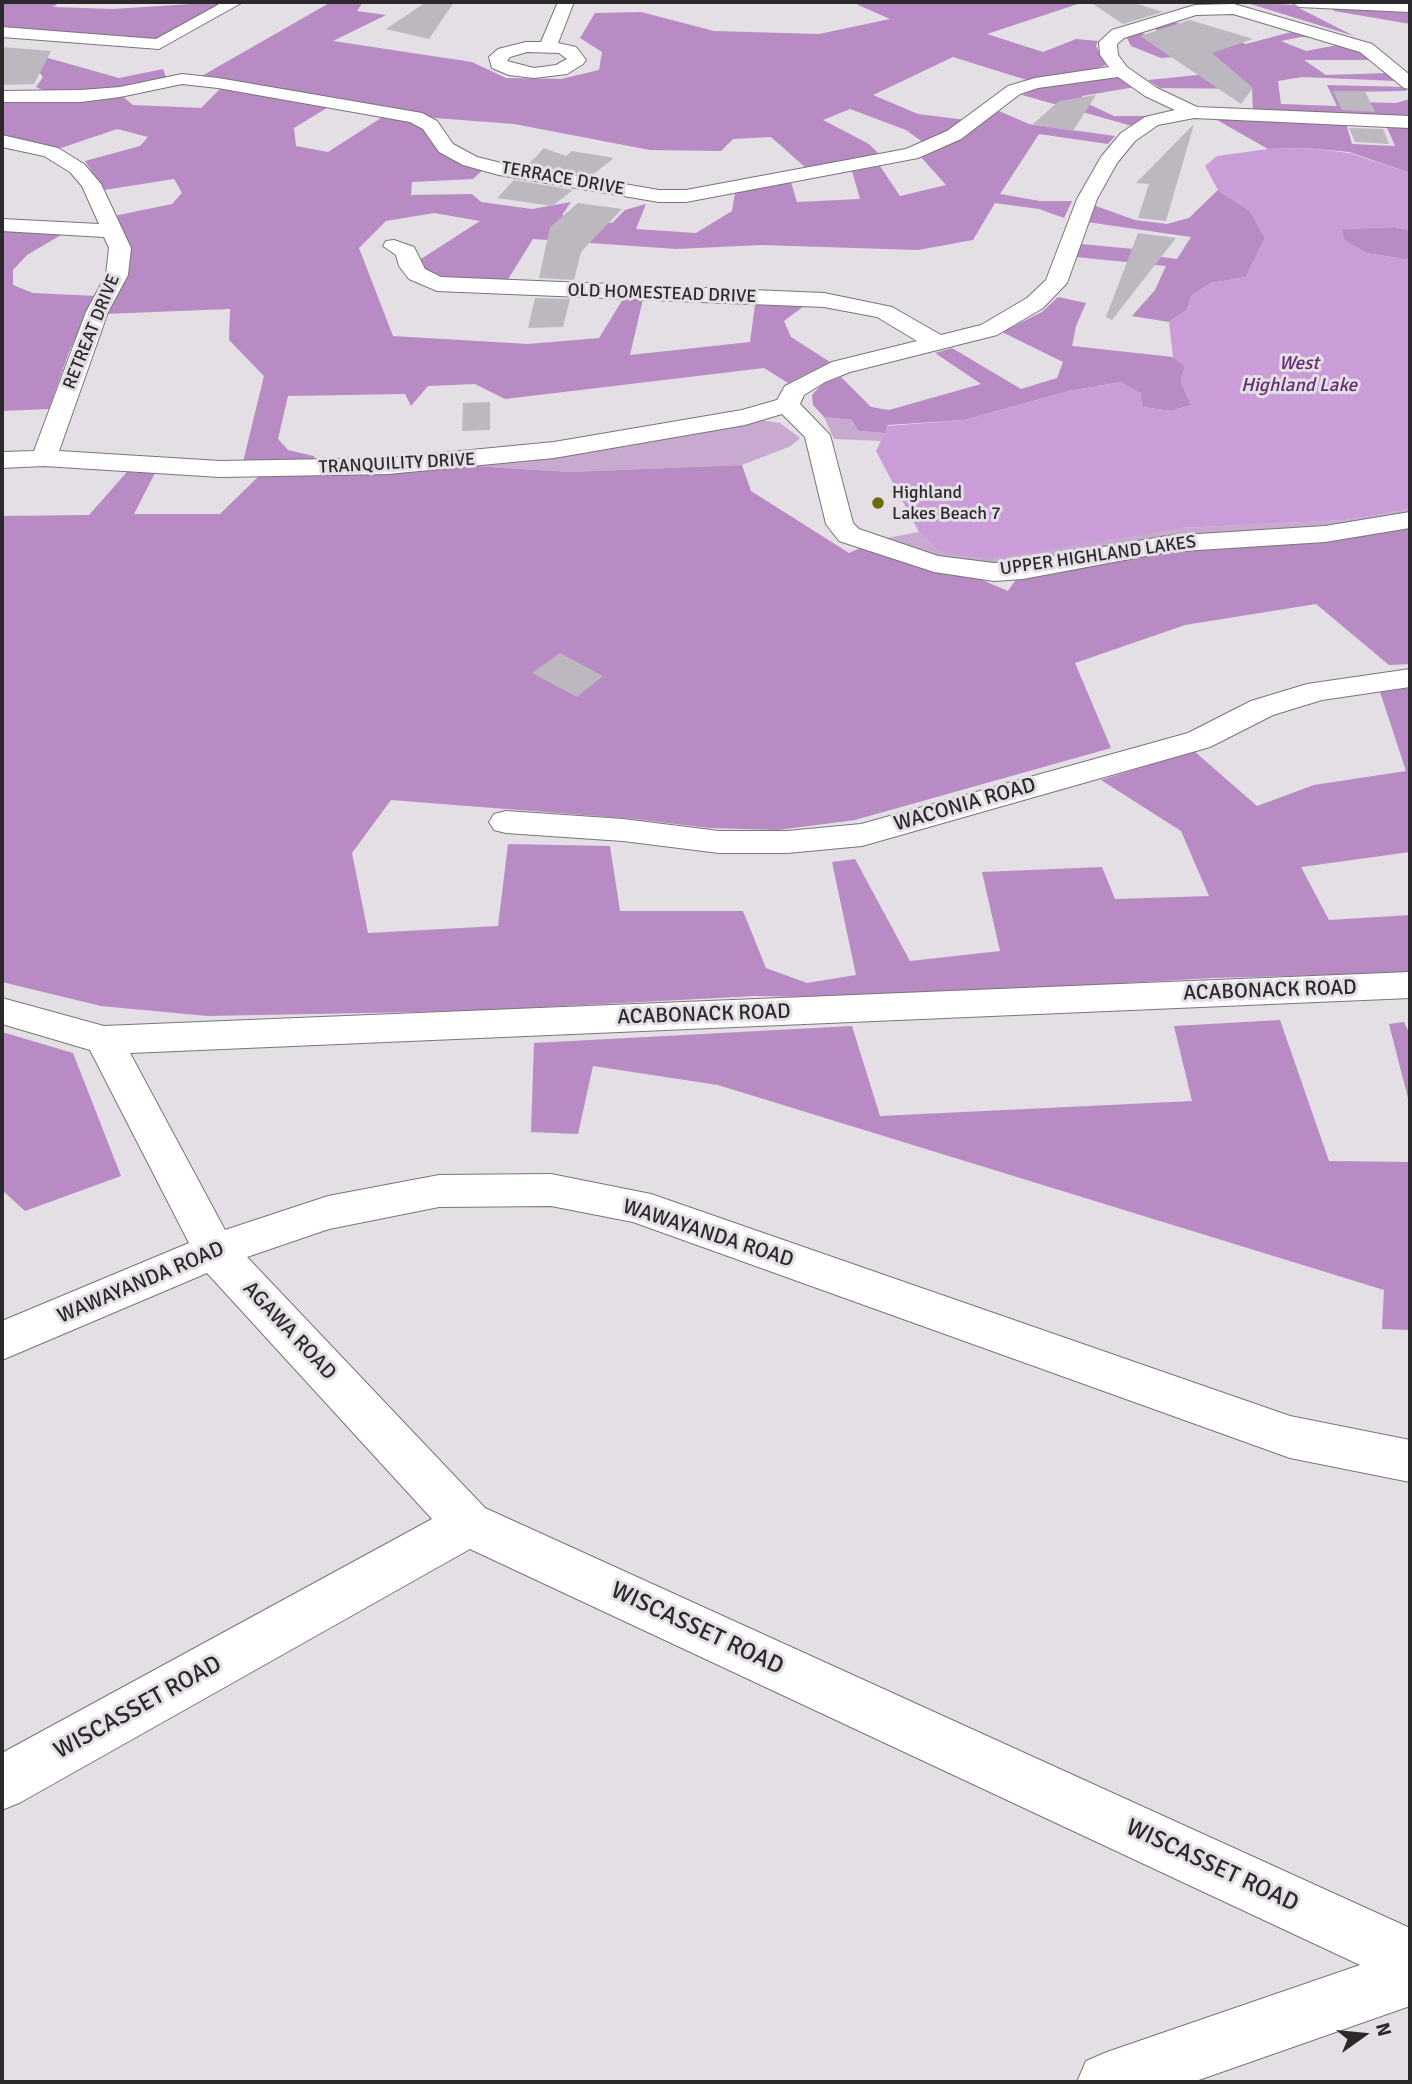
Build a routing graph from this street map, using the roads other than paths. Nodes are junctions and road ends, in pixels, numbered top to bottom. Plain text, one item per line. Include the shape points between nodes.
1 (234, 2) edge
2 (566, 2) edge
3 (1299, 2) edge
4 (1410, 8) edge
5 (2, 32) edge
6 (548, 47) dead end
7 (171, 61) junction
8 (1121, 71) junction
9 (1410, 84) edge
10 (2, 96) edge
11 (1194, 112) junction
12 (1410, 122) edge
13 (2, 141) edge
14 (2, 225) edge
15 (112, 231) junction
16 (394, 246) dead end
17 (940, 344) junction
18 (787, 405) junction
19 (44, 458) junction
20 (2, 460) edge
21 (1410, 520) edge
22 (1410, 678) edge
23 (506, 822) dead end
24 (1410, 985) edge
25 (2, 1011) edge
26 (104, 1040) junction
27 (214, 1251) junction
28 (2, 1342) edge
29 (1410, 1461) edge
30 (468, 1524) junction
31 (2, 1783) edge
32 (1410, 1958) edge
33 (1410, 1977) edge
34 (1107, 2082) edge

1 - 7 street
2 - 6 street
3 - 4 street
5 - 7 street
7 - 8 street, TERRACE DRIVE via 415,117 430,125 446,148 470,162 659,196 687,196 911,154 954,135 1014,90
7 - 10 street, TERRACE DRIVE via 141,88 81,96
8 - 9 street via 1109,55 1108,42 1118,34 1195,10 1226,8 1253,12 1366,48
8 - 11 street
11 - 12 street
11 - 17 street via 1153,121 1128,137 1108,161 1087,199 1056,283 1035,303 989,330
13 - 15 street, RETREAT DRIVE via 51,152 77,168 91,184
14 - 15 street
15 - 19 street, RETREAT DRIVE via 120,248 117,275 97,312
16 - 17 street, OLD HOMESTEAD DRIVE via 406,252 417,274 437,284 824,300 884,312
17 - 18 street via 841,367 794,391
18 - 19 street, TRANQUILITY DRIVE via 593,444 388,466 220,469
18 - 21 street, UPPER HIGHLAND LAKES via 817,435 840,524 849,534 934,564 994,572 1023,570 1167,544 1325,534
19 - 20 street, TRANQUILITY DRIVE
22 - 23 street, WACONIA ROAD via 1318,691 1262,708 1199,740 862,835 719,842
24 - 26 street, ACABONACK ROAD
25 - 26 street, ACABONACK ROAD
26 - 27 street, AGAWA ROAD
27 - 28 street, WAWAYANDA ROAD
27 - 29 street, WAWAYANDA ROAD via 328,1213 439,1191 551,1190 636,1206 1290,1437
27 - 30 street, AGAWA ROAD
30 - 31 street, WISCASSET ROAD
30 - 32 street, WISCASSET ROAD
33 - 34 street

